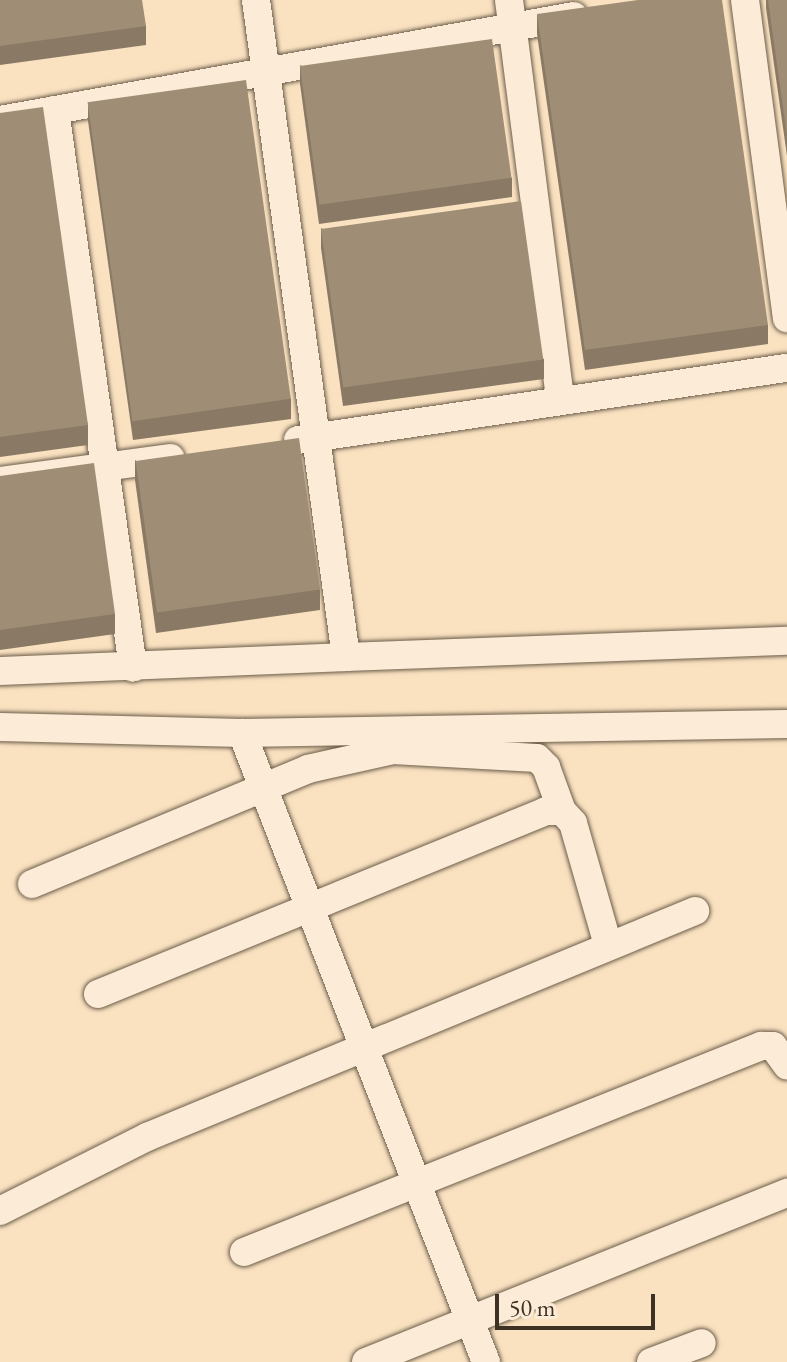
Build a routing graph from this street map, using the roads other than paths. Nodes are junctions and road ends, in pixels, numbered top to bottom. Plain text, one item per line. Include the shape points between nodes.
1 (256, 0) edge
2 (745, 0) edge
3 (599, 12) edge
4 (511, 13) edge
5 (266, 73) junction
6 (55, 110) junction
7 (0, 120) edge
8 (787, 318) edge
9 (787, 368) edge
10 (560, 399) junction
11 (314, 438) junction
12 (269, 444) edge
13 (194, 454) edge
14 (103, 467) junction
15 (0, 481) edge
16 (787, 641) edge
17 (346, 657) junction
18 (133, 668) junction
19 (0, 671) edge
20 (787, 724) edge
21 (0, 727) edge
22 (242, 733) junction
23 (261, 788) junction
24 (562, 811) junction
25 (32, 884) dead end
26 (309, 909) junction
27 (695, 911) dead end
28 (608, 945) junction
29 (98, 994) dead end
30 (363, 1046) junction
31 (787, 1065) edge
32 (417, 1183) junction
33 (787, 1193) edge
34 (0, 1211) edge
35 (244, 1252) dead end
36 (470, 1319) junction
37 (702, 1343) dead end
38 (366, 1362) edge
39 (486, 1362) edge
40 (651, 1362) edge

1 - 5 street
2 - 8 street
3 - 4 street
4 - 5 street
4 - 10 street
5 - 6 street
5 - 11 street
6 - 7 street
6 - 14 street
9 - 10 street
10 - 11 street
11 - 12 street
11 - 17 street
13 - 14 street
14 - 15 street
14 - 18 street
16 - 17 street
17 - 18 street
18 - 19 street
20 - 22 street
21 - 22 street
22 - 23 street
23 - 24 street via 340,758 393,750 537,758 546,767
23 - 25 street
23 - 26 street
24 - 26 street via 546,811
24 - 28 street via 573,823
26 - 29 street
26 - 30 street
27 - 28 street
28 - 30 street
30 - 32 street
30 - 34 street via 147,1137
31 - 32 street via 773,1046 761,1046
32 - 35 street
32 - 36 street
33 - 36 street
36 - 38 street
36 - 39 street
37 - 40 street

